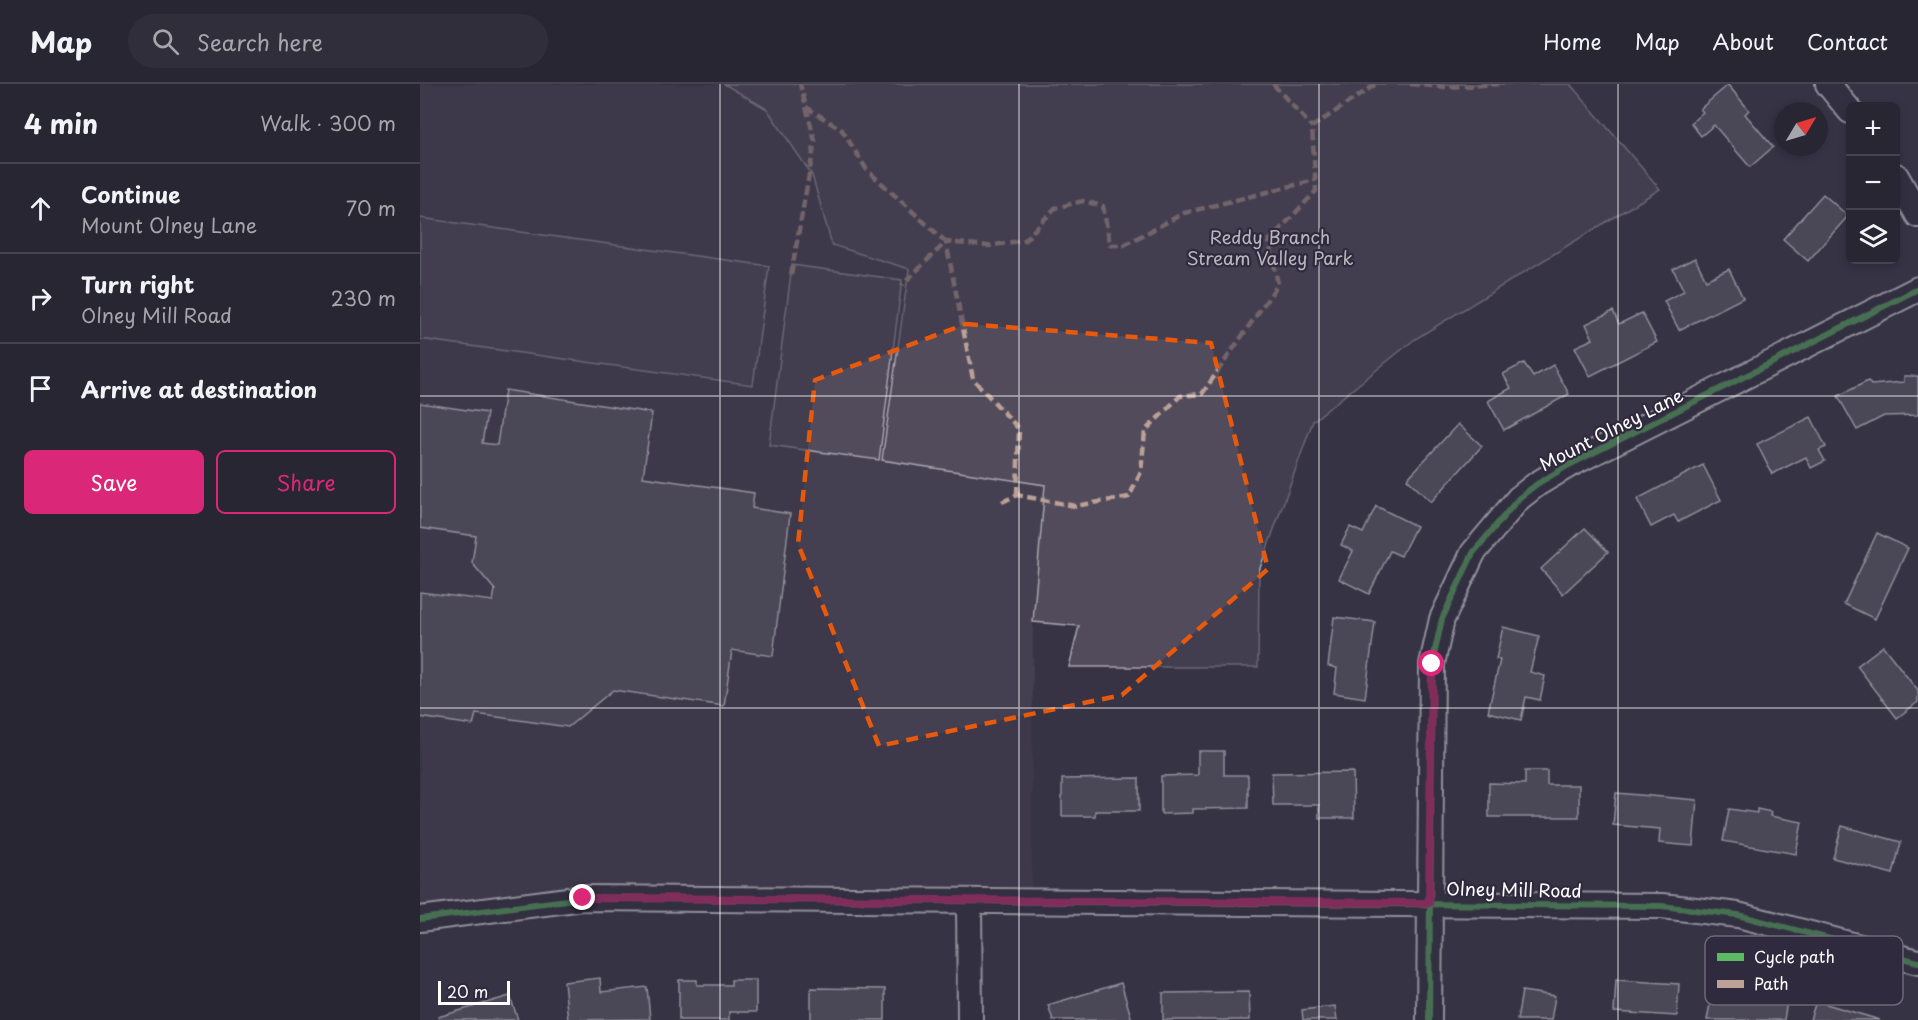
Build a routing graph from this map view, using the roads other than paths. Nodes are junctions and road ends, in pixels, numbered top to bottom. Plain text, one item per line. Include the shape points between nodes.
1 (1828, 84) edge
2 (1846, 105) edge
3 (1900, 183) edge
4 (1918, 215) edge
5 (1918, 289) edge
6 (969, 902) junction
7 (1429, 903) junction
8 (420, 919) edge
9 (1818, 936) edge
10 (1903, 958) edge
11 (1918, 962) edge
12 (970, 1020) edge
13 (1429, 1020) edge

1 - 2 street
3 - 4 street
5 - 7 street, Mount Olney Lane via 1569,465 1519,498 1473,553 1442,619 1432,664
6 - 7 street, Olney Mill Road
6 - 8 street, Olney Mill Road via 583,898
6 - 12 street
7 - 9 street, Olney Mill Road via 1662,906 1738,915
7 - 13 street, Mount Olney Lane
10 - 11 street, Olney Mill Road

